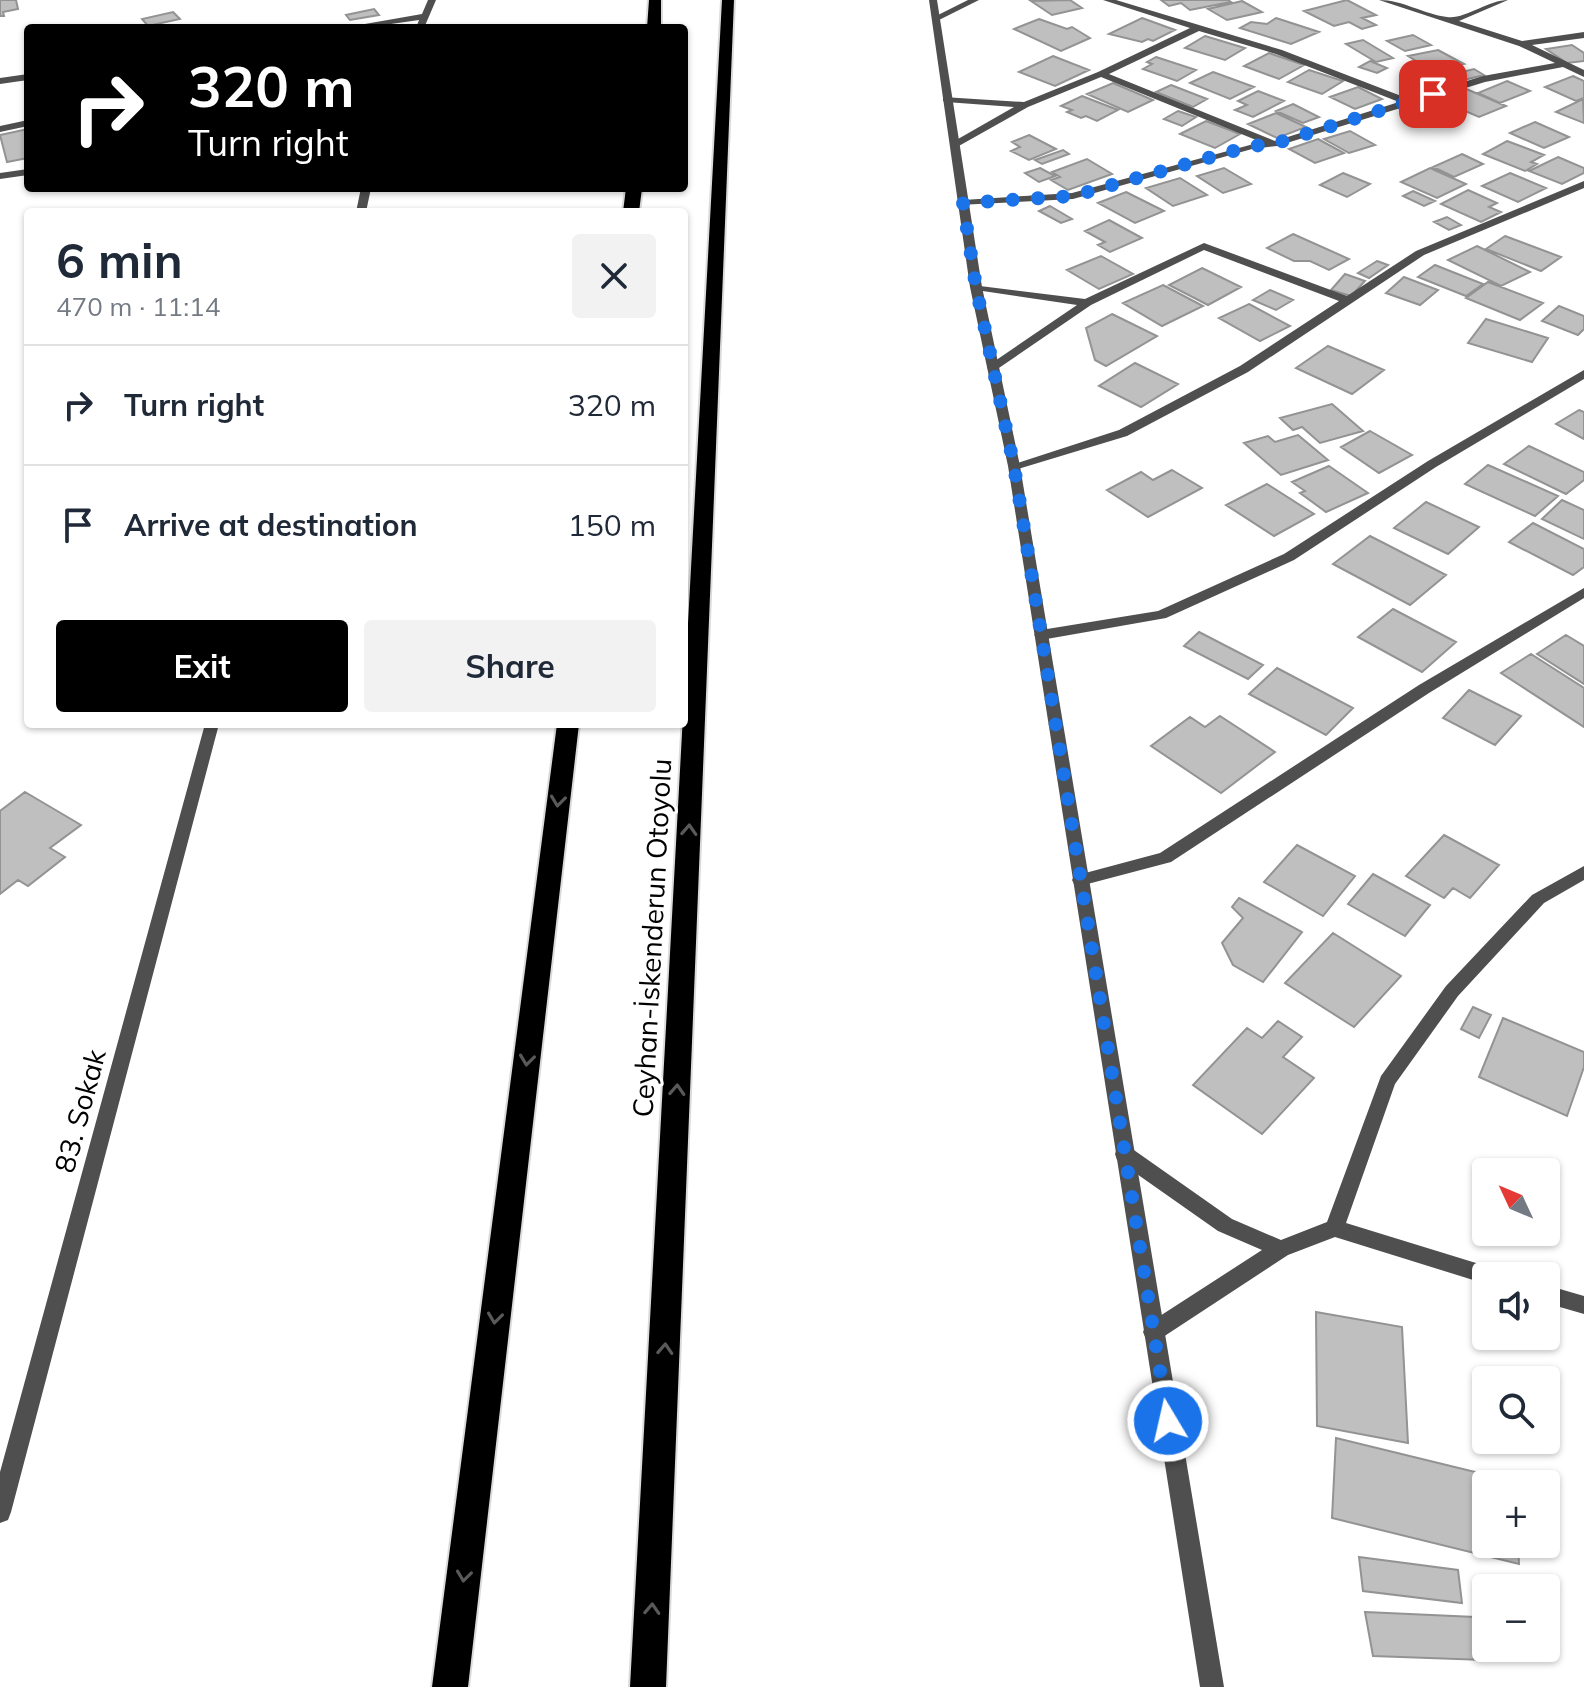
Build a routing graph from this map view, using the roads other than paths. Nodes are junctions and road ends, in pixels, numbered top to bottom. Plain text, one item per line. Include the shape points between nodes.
1 (432, 0) edge
2 (655, 0) edge
3 (728, 0) edge
4 (933, 0) edge
5 (975, 0) edge
6 (1107, 0) edge
7 (1383, 0) edge
8 (1504, 0) edge
9 (425, 16) junction
10 (936, 18) junction
11 (1452, 21) junction
12 (372, 24) edge
13 (422, 24) edge
14 (654, 24) edge
15 (1199, 27) junction
16 (1584, 35) edge
17 (1522, 44) junction
18 (1561, 65) junction
19 (1101, 74) junction
20 (1584, 74) edge
21 (24, 78) edge
22 (0, 81) edge
23 (946, 99) junction
24 (1408, 102) junction
25 (1025, 105) junction
26 (24, 124) edge
27 (0, 129) edge
28 (1274, 144) junction
29 (954, 145) junction
30 (24, 173) edge
31 (0, 176) edge
32 (1584, 184) edge
33 (963, 203) junction
34 (976, 287) junction
35 (1349, 301) junction
36 (1087, 303) junction
37 (993, 368) junction
38 (1584, 374) edge
39 (1014, 466) junction
40 (1584, 592) edge
41 (1041, 635) junction
42 (211, 728) edge
43 (568, 728) edge
44 (1584, 872) edge
45 (1080, 880) junction
46 (1124, 1154) junction
47 (1335, 1228) junction
48 (1281, 1249) junction
49 (1472, 1271) edge
50 (1560, 1298) edge
51 (1584, 1305) edge
52 (1153, 1332) junction
53 (0, 1512) edge
54 (450, 1687) edge
55 (648, 1687) edge
56 (1212, 1687) edge

1 - 9 street
2 - 14 highway
55 -> 3 highway, Ceyhan-İskenderun Otoyolu
4 - 10 street
5 - 10 street
6 - 15 street
7 - 11 street
8 - 11 street
9 - 12 street
9 - 13 street
10 - 23 street
11 - 17 street
15 - 19 street
15 - 24 street
16 - 17 street
17 - 18 street
18 - 20 street
18 - 24 street via 1483,79
19 - 25 street
19 - 28 street
21 - 22 street
23 - 25 street
23 - 29 street
24 - 28 street
25 - 29 street
26 - 27 street
28 - 33 street via 1073,196
29 - 33 street
30 - 31 street
32 - 35 street via 1420,253
33 - 34 street
34 - 36 street
34 - 37 street
35 - 36 street via 1204,246
35 - 39 street via 1244,369 1123,433
36 - 37 street
37 - 39 street
38 - 41 street via 1289,557 1161,615
39 - 41 street
40 - 45 street via 1165,858
41 - 45 street
42 - 53 street, 83. Sokak
43 -> 54 highway
44 - 47 street via 1538,899 1452,991 1387,1081
45 - 46 street
46 - 48 street via 1225,1225
46 - 52 street
47 - 48 street
47 - 49 street
48 - 52 street
50 - 51 street
52 - 56 street

